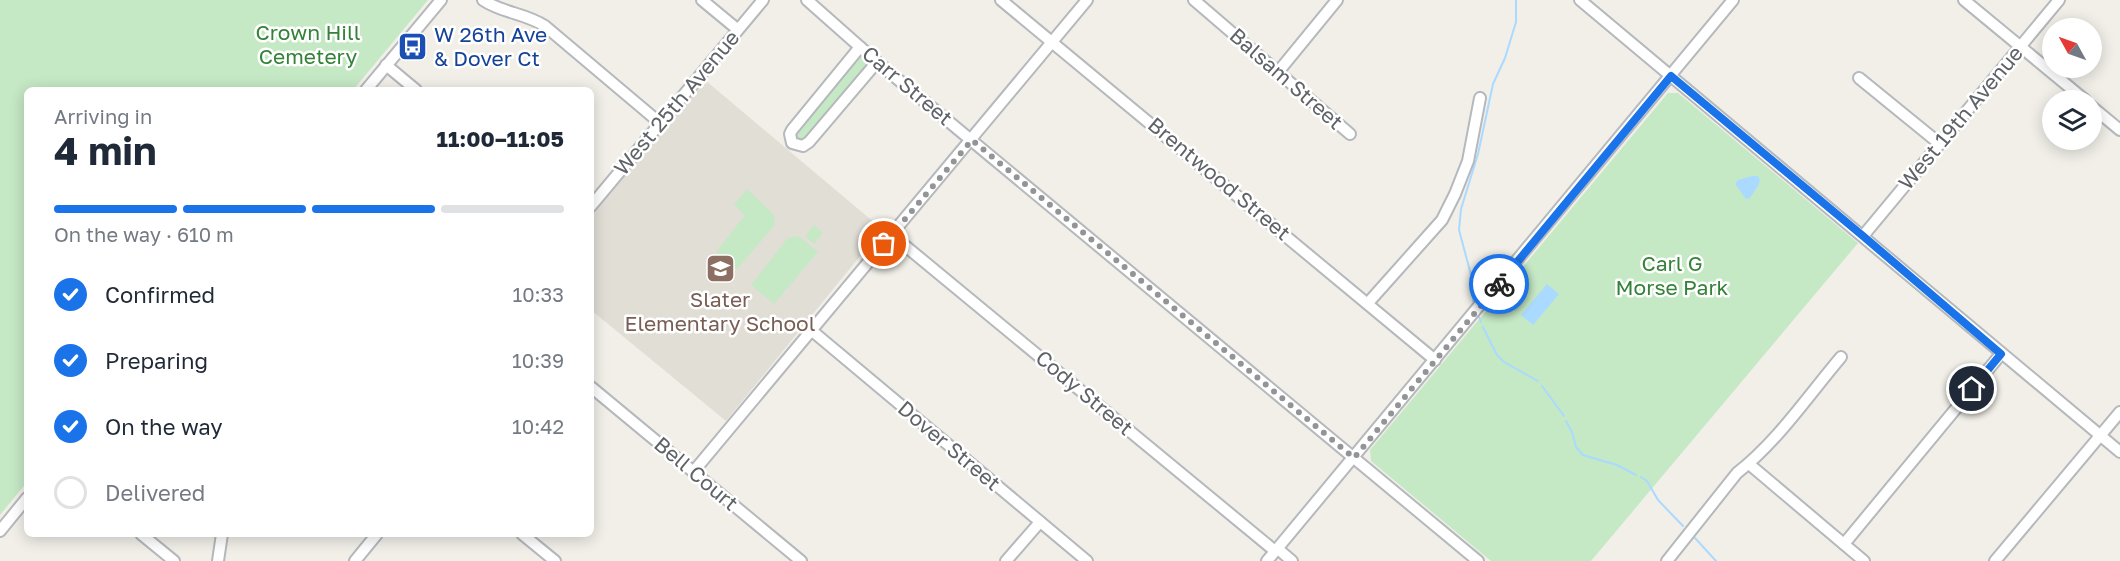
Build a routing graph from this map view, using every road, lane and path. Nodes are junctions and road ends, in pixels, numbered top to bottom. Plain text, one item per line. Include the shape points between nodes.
1 (441, 0) edge
2 (483, 0) edge
3 (702, 0) edge
4 (763, 0) edge
5 (807, 0) edge
6 (1002, 0) edge
7 (1087, 0) edge
8 (1194, 0) edge
9 (1337, 0) edge
10 (1580, 0) edge
11 (1733, 0) edge
12 (1964, 0) edge
13 (2059, 0) edge
14 (1591, 4) edge
15 (738, 29) junction
16 (1053, 40) junction
17 (860, 47) junction
18 (2020, 47) junction
19 (877, 62) junction
20 (386, 65) junction
21 (1278, 72) junction
22 (1671, 76) junction
23 (1859, 78) dead end
24 (368, 87) edge
25 (412, 87) edge
26 (2073, 90) edge
27 (1480, 98) dead end
28 (2102, 115) edge
29 (660, 123) junction
30 (2120, 130) edge
31 (1350, 134) dead end
32 (972, 140) junction
33 (1940, 144) junction
34 (594, 202) edge
35 (892, 235) junction
36 (1863, 236) junction
37 (1368, 303) junction
38 (811, 330) junction
39 (2001, 354) junction
40 (1841, 357) dead end
41 (1436, 360) junction
42 (594, 389) edge
43 (2120, 412) edge
44 (2100, 435) junction
45 (2120, 452) edge
46 (1354, 458) junction
47 (1749, 464) junction
48 (694, 471) junction
49 (24, 502) edge
50 (1040, 522) junction
51 (0, 531) edge
52 (145, 537) edge
53 (222, 537) edge
54 (375, 537) edge
55 (526, 537) edge
56 (1844, 544) junction
57 (1277, 550) junction
58 (174, 561) edge
59 (218, 561) edge
60 (355, 561) edge
61 (555, 561) edge
62 (801, 561) edge
63 (1006, 561) edge
64 (1087, 561) edge
65 (1267, 561) edge
66 (1292, 561) edge
67 (1478, 561) edge
68 (1667, 561) edge
69 (1864, 561) edge
70 (1995, 561) edge

1 - 20 street
2 - 29 street via 545,26
3 - 15 street
4 - 15 street, West 25th Avenue
5 - 17 street, Carr Street
6 - 16 street, Brentwood Street
7 - 16 street
8 - 21 street, Balsam Street
9 - 21 street
10 - 14 street
11 - 22 street
12 - 18 street
13 - 18 street, West 19th Avenue
14 - 22 street
15 - 29 street, West 25th Avenue
16 - 32 street
16 - 37 street, Brentwood Street
17 - 19 street, Carr Street
17 - 19 street via 792,130 792,143 803,147 809,142
18 - 26 street
18 - 33 street, West 19th Avenue
19 - 32 street, Carr Street
20 - 24 street
20 - 25 street
21 - 31 street, Balsam Street
22 - 36 street
22 - 41 street
23 - 33 street
27 - 37 street via 1468,161 1442,220
28 - 30 street
29 - 34 street, West 25th Avenue
32 - 35 street
32 - 46 street, Carr Street
33 - 36 street, West 19th Avenue
35 - 38 street
35 - 57 street, Cody Street
36 - 39 street
37 - 41 street, Brentwood Street
38 - 48 street
38 - 50 street, Dover Street
39 - 44 street
39 - 56 street
40 - 47 street
41 - 46 street
42 - 48 street, Bell Court
43 - 44 street
44 - 45 street
44 - 70 street
46 - 57 street
46 - 67 street, Carr Street
47 - 56 street
47 - 68 street
48 - 62 street, Bell Court
49 - 51 street
50 - 63 street
50 - 64 street, Dover Street
52 - 58 street
53 - 59 street
54 - 60 street
55 - 61 street
56 - 69 street
57 - 65 street
57 - 66 street, Cody Street

